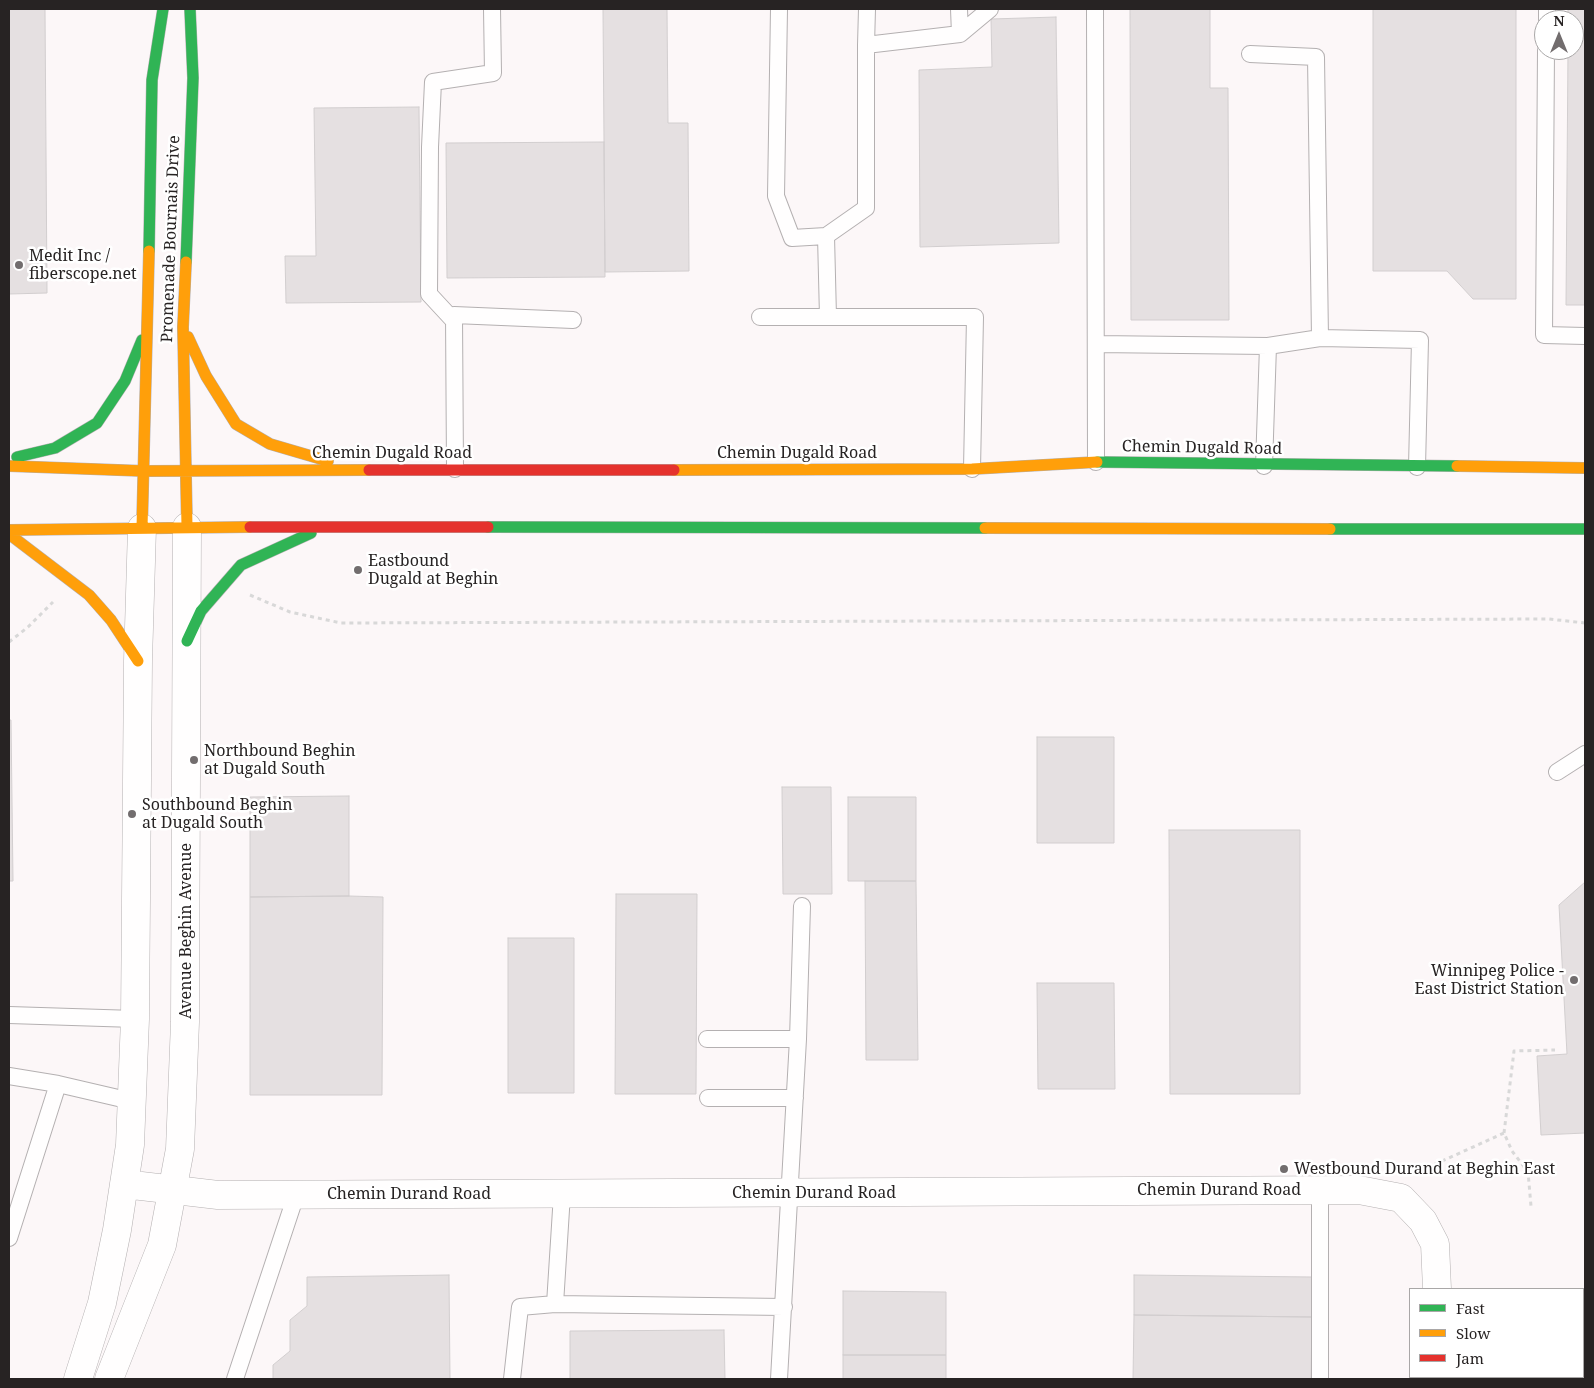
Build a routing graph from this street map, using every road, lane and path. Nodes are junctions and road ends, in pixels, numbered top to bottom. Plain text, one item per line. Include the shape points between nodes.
1 (163, 9) edge
2 (190, 9) edge
3 (492, 9) edge
4 (779, 9) edge
5 (866, 9) edge
6 (960, 9) edge
7 (990, 9) edge
8 (1095, 9) edge
9 (960, 34) junction
10 (866, 45) junction
11 (1250, 54) dead end
12 (1546, 60) edge
13 (826, 236) junction
14 (760, 317) dead end
15 (828, 317) junction
16 (573, 320) dead end
17 (454, 321) junction
18 (148, 325) junction
19 (183, 327) junction
20 (1585, 336) edge
21 (1320, 338) junction
22 (1096, 344) junction
23 (1268, 346) junction
24 (9, 459) edge
25 (1096, 462) junction
26 (9, 466) edge
27 (1264, 466) junction
28 (1417, 467) junction
29 (1585, 468) edge
30 (355, 469) junction
31 (455, 469) junction
32 (972, 469) junction
33 (145, 471) junction
34 (188, 471) junction
35 (188, 527) junction
36 (142, 528) junction
37 (322, 529) junction
38 (1585, 529) edge
39 (9, 530) edge
40 (9, 534) edge
41 (257, 599) dead end
42 (54, 601) dead end
43 (1585, 623) edge
44 (188, 640) junction
45 (9, 642) edge
46 (138, 661) junction
47 (1585, 754) edge
48 (1557, 772) dead end
49 (802, 906) dead end
50 (9, 1014) edge
51 (135, 1019) junction
52 (798, 1038) junction
53 (707, 1040) dead end
54 (1555, 1050) dead end
55 (9, 1076) edge
56 (58, 1084) junction
57 (708, 1098) dead end
58 (795, 1098) junction
59 (131, 1101) junction
60 (1504, 1133) junction
61 (1420, 1171) dead end
62 (124, 1184) junction
63 (173, 1190) junction
64 (1320, 1190) junction
65 (790, 1193) junction
66 (296, 1194) junction
67 (562, 1194) junction
68 (1531, 1206) dead end
69 (9, 1238) edge
70 (1437, 1288) edge
71 (555, 1304) junction
72 (784, 1307) junction
73 (78, 1379) edge
74 (110, 1379) edge
75 (234, 1379) edge
76 (512, 1379) edge
77 (779, 1379) edge
78 (1320, 1379) edge

1 - 18 main road, Promenade Bournais Drive via 152,80
2 - 19 main road, Promenade Bournais Drive via 193,78
3 - 17 lane via 493,73 433,82 429,294
4 - 13 lane via 776,196 792,238
5 - 10 lane
6 - 9 lane
7 - 9 lane
8 - 22 lane
9 - 10 lane
10 - 13 lane via 866,208
11 - 21 lane via 1316,57
12 - 20 lane via 1544,335
13 - 15 lane
14 - 15 lane
15 - 32 lane via 975,317
16 - 17 lane via 454,315
17 - 31 lane
18 - 24 main road via 125,381 97,423 55,448
18 - 33 main road, Promenade Bournais Drive
19 - 30 main road via 206,376 236,424 270,444
19 - 34 main road, Promenade Bournais Drive
21 - 23 lane
21 - 28 lane via 1420,340
22 - 23 lane
22 - 25 lane
23 - 27 lane
25 - 27 main road, Chemin Dugald Road
25 - 32 main road, Chemin Dugald Road
26 - 33 main road, Chemin Dugald Road
27 - 28 main road, Chemin Dugald Road
28 - 29 main road, Chemin Dugald Road
30 - 31 main road, Chemin Dugald Road
30 - 34 main road, Chemin Dugald Road
31 - 32 main road, Chemin Dugald Road
33 - 34 main road, Chemin Dugald Road
33 - 36 main road
34 - 35 main road, Avenue Beghin Avenue
35 - 36 main road
35 - 37 main road
35 - 44 street, Avenue Beghin Avenue
36 - 39 main road
36 - 46 street
37 - 38 main road
37 - 44 main road via 241,565 201,611
40 - 46 main road via 89,595 112,620
41 - 43 path via 290,612 341,623 1550,619
42 - 45 path
44 - 63 street, Avenue Beghin Avenue via 184,1102
46 - 51 street
47 - 48 lane
49 - 52 lane
50 - 51 lane
51 - 59 street
52 - 53 lane
52 - 58 lane
54 - 60 path via 1514,1051
55 - 56 lane
56 - 59 lane
56 - 69 lane
57 - 58 lane
58 - 65 lane
59 - 62 street via 130,1145
60 - 61 path
60 - 68 path via 1512,1151 1528,1172
62 - 63 street, Chemin Durand Road
62 - 73 street via 102,1302
63 - 66 street, Chemin Durand Road via 218,1195
63 - 74 street, Avenue Beghin Avenue via 162,1245
64 - 65 street, Chemin Durand Road
64 - 70 street, Chemin Durand Road via 1359,1190 1401,1198 1423,1221 1435,1244
64 - 78 lane
65 - 67 street, Chemin Durand Road
65 - 72 lane
66 - 67 street, Chemin Durand Road
66 - 75 lane
67 - 71 lane
71 - 72 lane
71 - 76 lane via 520,1307
72 - 77 lane

